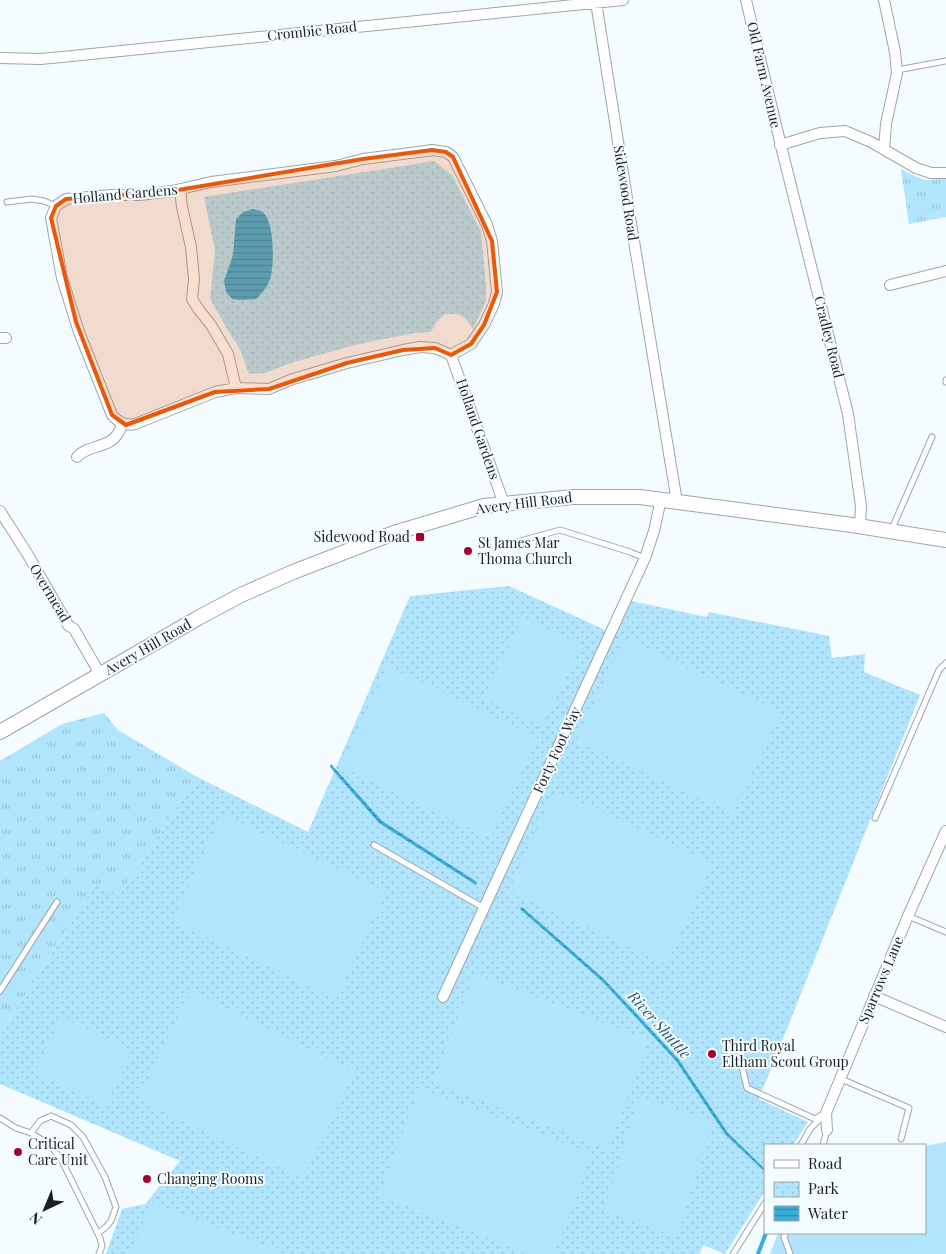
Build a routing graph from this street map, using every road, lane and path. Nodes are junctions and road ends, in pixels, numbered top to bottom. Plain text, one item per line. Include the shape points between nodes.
1 (623, 0) edge
2 (746, 0) edge
3 (884, 0) edge
4 (596, 2) junction
5 (0, 58) edge
6 (946, 61) edge
7 (897, 70) junction
8 (781, 148) junction
9 (884, 149) junction
10 (946, 173) edge
11 (180, 190) junction
12 (7, 202) dead end
13 (56, 206) junction
14 (946, 271) edge
15 (890, 285) dead end
16 (451, 355) junction
17 (236, 388) junction
18 (122, 424) junction
19 (932, 437) dead end
20 (77, 457) dead end
21 (661, 500) junction
22 (677, 502) junction
23 (504, 504) junction
24 (0, 511) edge
25 (860, 526) junction
26 (890, 531) junction
27 (946, 540) edge
28 (513, 543) dead end
29 (645, 558) junction
30 (946, 663) edge
31 (100, 674) junction
32 (0, 732) edge
33 (875, 818) dead end
34 (946, 832) edge
35 (374, 845) dead end
36 (57, 902) dead end
37 (484, 908) junction
38 (908, 916) junction
39 (946, 932) edge
40 (0, 991) edge
41 (443, 996) dead end
42 (874, 996) junction
43 (946, 1026) edge
44 (741, 1062) dead end
45 (841, 1079) junction
46 (826, 1113) junction
47 (0, 1118) edge
48 (828, 1130) joint
49 (31, 1133) junction
50 (901, 1139) dead end
51 (802, 1144) edge
52 (823, 1144) edge
53 (764, 1205) edge
54 (98, 1233) junction
55 (786, 1234) edge
56 (99, 1254) edge
57 (733, 1254) edge
58 (790, 1254) edge

1 - 4 street, Crombie Road
2 - 8 street, Old Farm Avenue
3 - 7 street
4 - 5 street, Crombie Road via 62,57
4 - 22 street, Sidewood Road
6 - 7 lane
7 - 9 street
8 - 9 street via 820,133 845,131
8 - 25 street, Cradley Road via 848,414 861,506
9 - 10 street via 916,168
11 - 13 street, Holland Gardens via 66,199
11 - 16 street, Holland Gardens via 211,182 336,166 363,159 432,150 446,152 453,157 487,225 492,241 497,292 484,325 471,344
11 - 17 street via 191,247 192,300 228,354
12 - 13 lane via 32,199
13 - 18 street, Holland Gardens via 51,218 62,278 79,332 112,415
14 - 15 street
16 - 17 street via 435,348 420,347 347,363 269,389
16 - 23 street, Holland Gardens
17 - 18 street via 215,392 135,424
18 - 20 street via 117,436 81,452
19 - 26 lane
21 - 22 street, Avery Hill Road
21 - 23 street, Avery Hill Road via 588,496
21 - 29 street, Forty Foot Way
22 - 25 street, Avery Hill Road
23 - 31 street, Avery Hill Road via 484,506 394,533 294,572 241,595
24 - 31 street, Overmead
25 - 26 street, Avery Hill Road
26 - 27 street, Avery Hill Road
28 - 29 lane via 560,530
29 - 37 street, Forty Foot Way
30 - 33 lane via 939,670
31 - 32 street, Avery Hill Road
34 - 38 street, Sparrows Lane
35 - 37 lane
36 - 40 lane
37 - 41 street, Forty Foot Way
38 - 39 lane
38 - 42 street, Sparrows Lane
42 - 43 street
42 - 45 street, Sparrows Lane
44 - 46 lane via 748,1088 815,1119
45 - 46 street, Sparrows Lane
45 - 50 lane via 909,1108
46 - 48 street
46 - 51 lane via 810,1129
47 - 49 lane
48 - 52 lane
49 - 54 lane via 47,1143 62,1161
49 - 54 lane via 40,1121 51,1116 71,1125 83,1137 105,1177 116,1206 111,1221
53 - 57 lane
54 - 56 lane via 102,1246
55 - 58 lane

